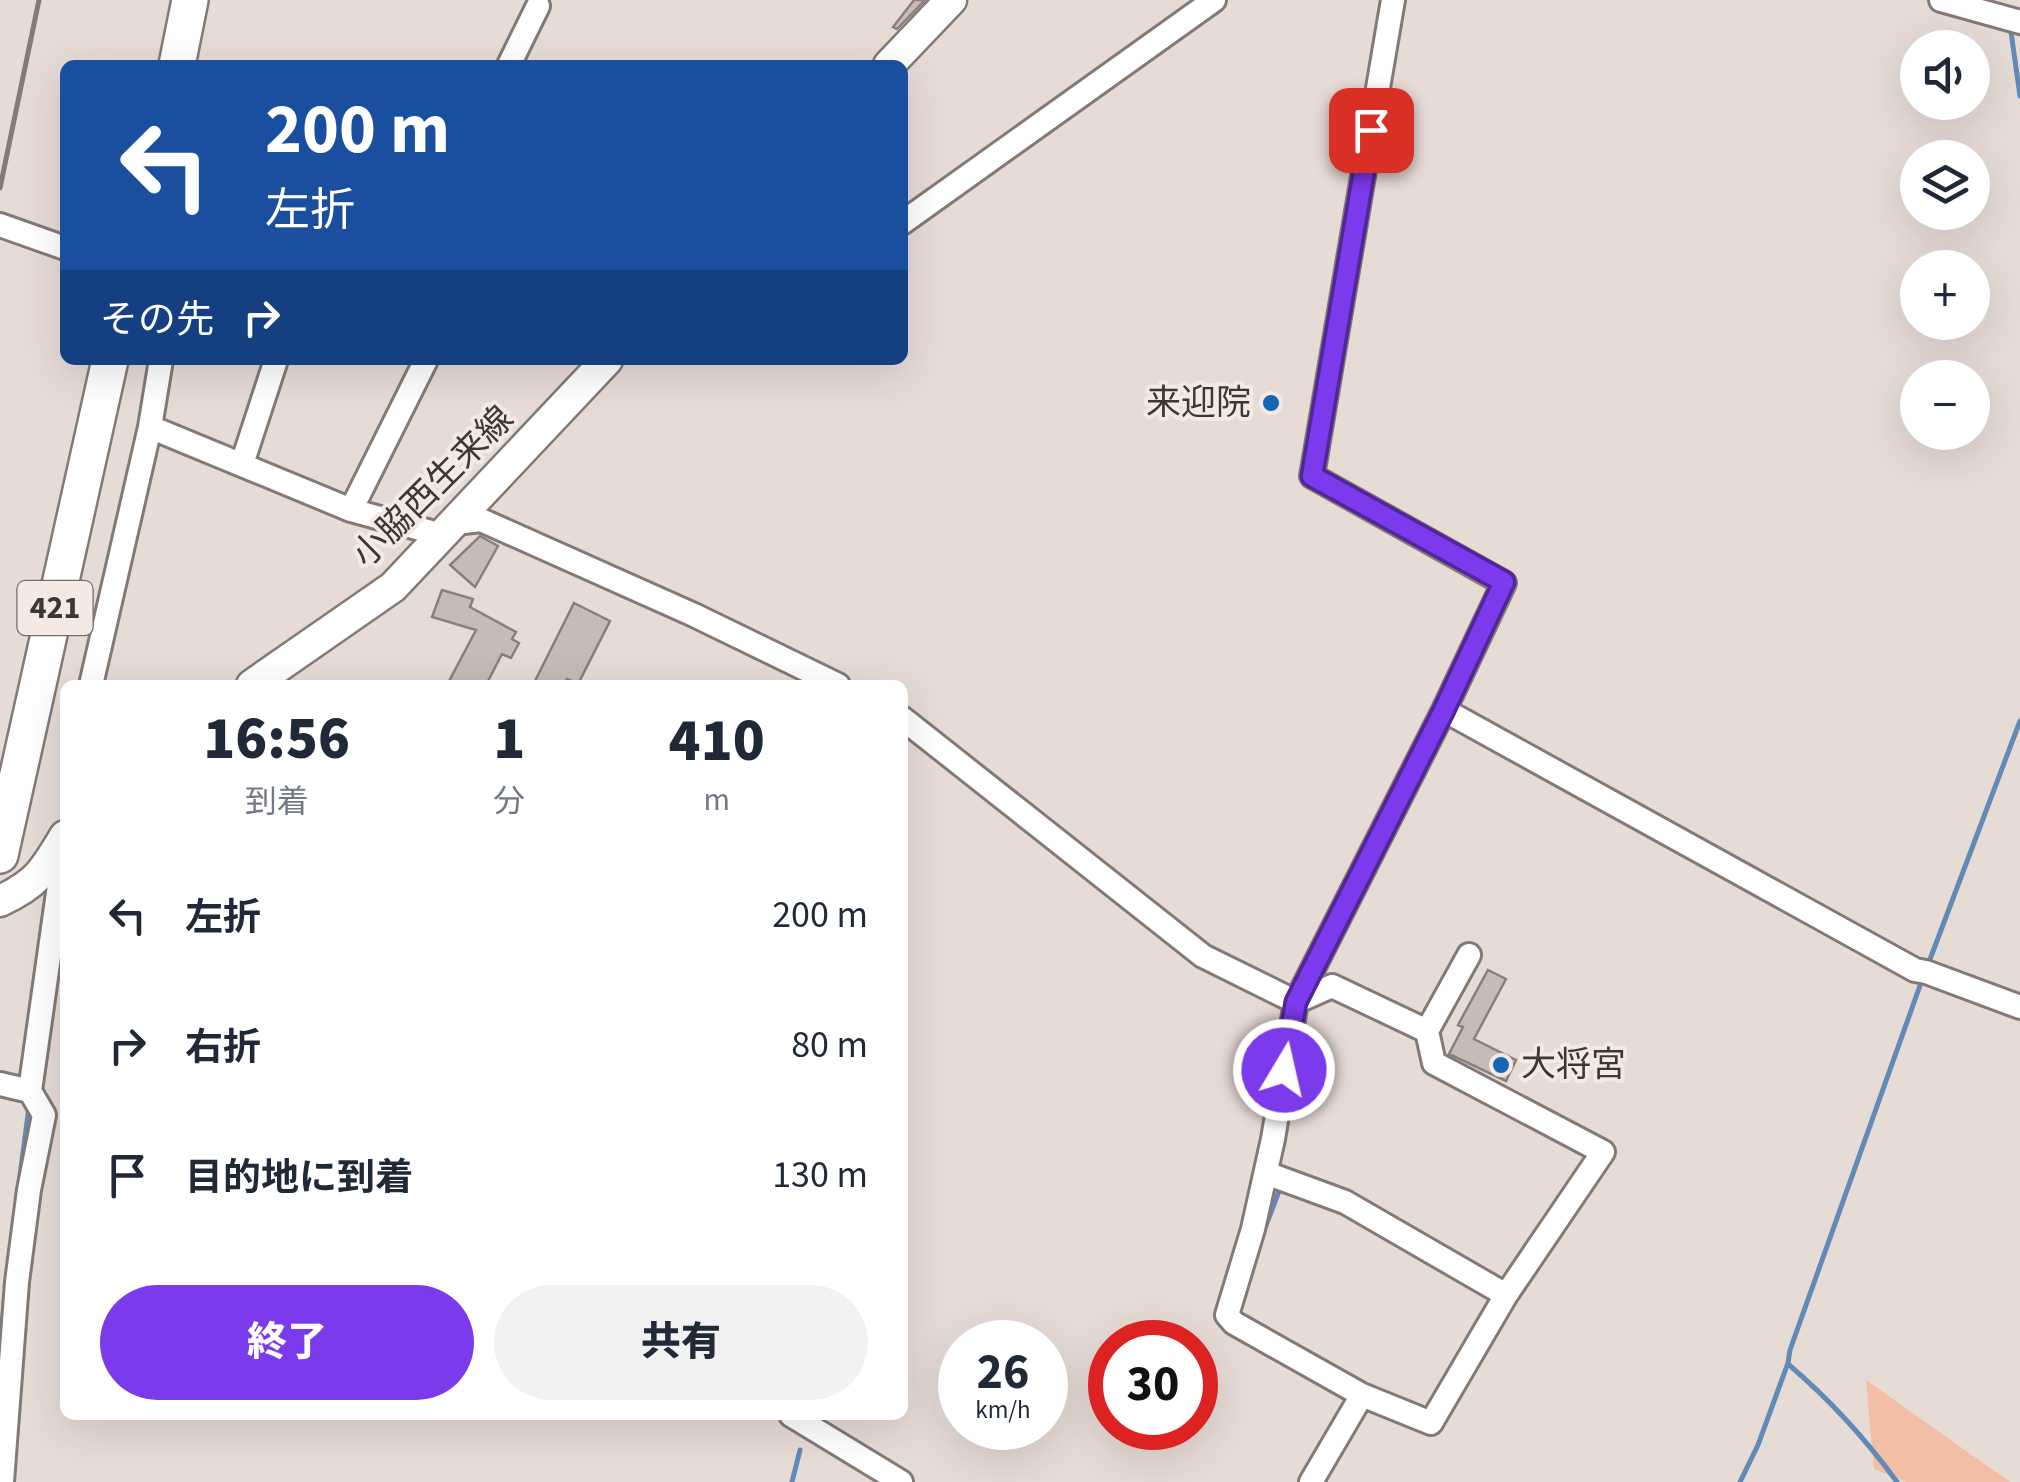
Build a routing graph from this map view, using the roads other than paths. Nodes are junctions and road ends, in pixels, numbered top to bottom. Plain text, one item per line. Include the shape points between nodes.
1 (190, 0) edge
2 (951, 0) edge
3 (1214, 0) edge
4 (1393, 0) edge
5 (1940, 0) edge
6 (2017, 0) edge
7 (538, 6) dead end
8 (2020, 9) edge
9 (2020, 22) edge
10 (177, 60) edge
11 (511, 60) edge
12 (894, 60) edge
13 (908, 219) edge
14 (0, 225) edge
15 (60, 246) edge
16 (109, 365) edge
17 (160, 365) edge
18 (274, 365) edge
19 (423, 365) edge
20 (602, 365) edge
21 (150, 427) junction
22 (242, 464) junction
23 (350, 510) junction
24 (448, 529) junction
25 (92, 680) edge
26 (259, 680) edge
27 (828, 680) edge
28 (1444, 710) junction
29 (908, 723) edge
30 (60, 847) edge
31 (0, 856) edge
32 (60, 876) edge
33 (0, 902) edge
34 (1468, 955) dead end
35 (1296, 1002) junction
36 (2020, 1007) edge
37 (1428, 1030) junction
38 (0, 1084) edge
39 (30, 1091) junction
40 (55, 1118) edge
41 (1266, 1173) junction
42 (1506, 1295) junction
43 (1362, 1395) junction
44 (799, 1420) edge
45 (2, 1482) edge
46 (902, 1482) edge
47 (1311, 1482) edge

1 - 10 highway
2 - 12 main road
3 - 13 street
4 - 28 street via 1312,476 1504,582
5 - 9 street
6 - 8 street
7 - 11 street
14 - 15 street
16 - 31 highway, 421
17 - 21 street
18 - 22 street
19 - 23 street
20 - 24 main road, 小脇西生来線
21 - 22 street
21 - 25 street
22 - 23 street
23 - 24 street
24 - 26 main road, 小脇西生来線 via 393,587
24 - 27 street via 481,520
28 - 35 street
28 - 36 street via 1915,970
29 - 35 street via 1204,956
30 - 33 main road via 40,877
32 - 39 street
34 - 37 street
35 - 37 street via 1332,986
35 - 41 street
37 - 42 street via 1434,1063 1603,1152
38 - 39 street
39 - 40 street
40 - 45 street via 29,1190
41 - 42 street via 1345,1202
41 - 43 street via 1227,1315
42 - 43 street via 1431,1423
43 - 47 street
44 - 46 street

